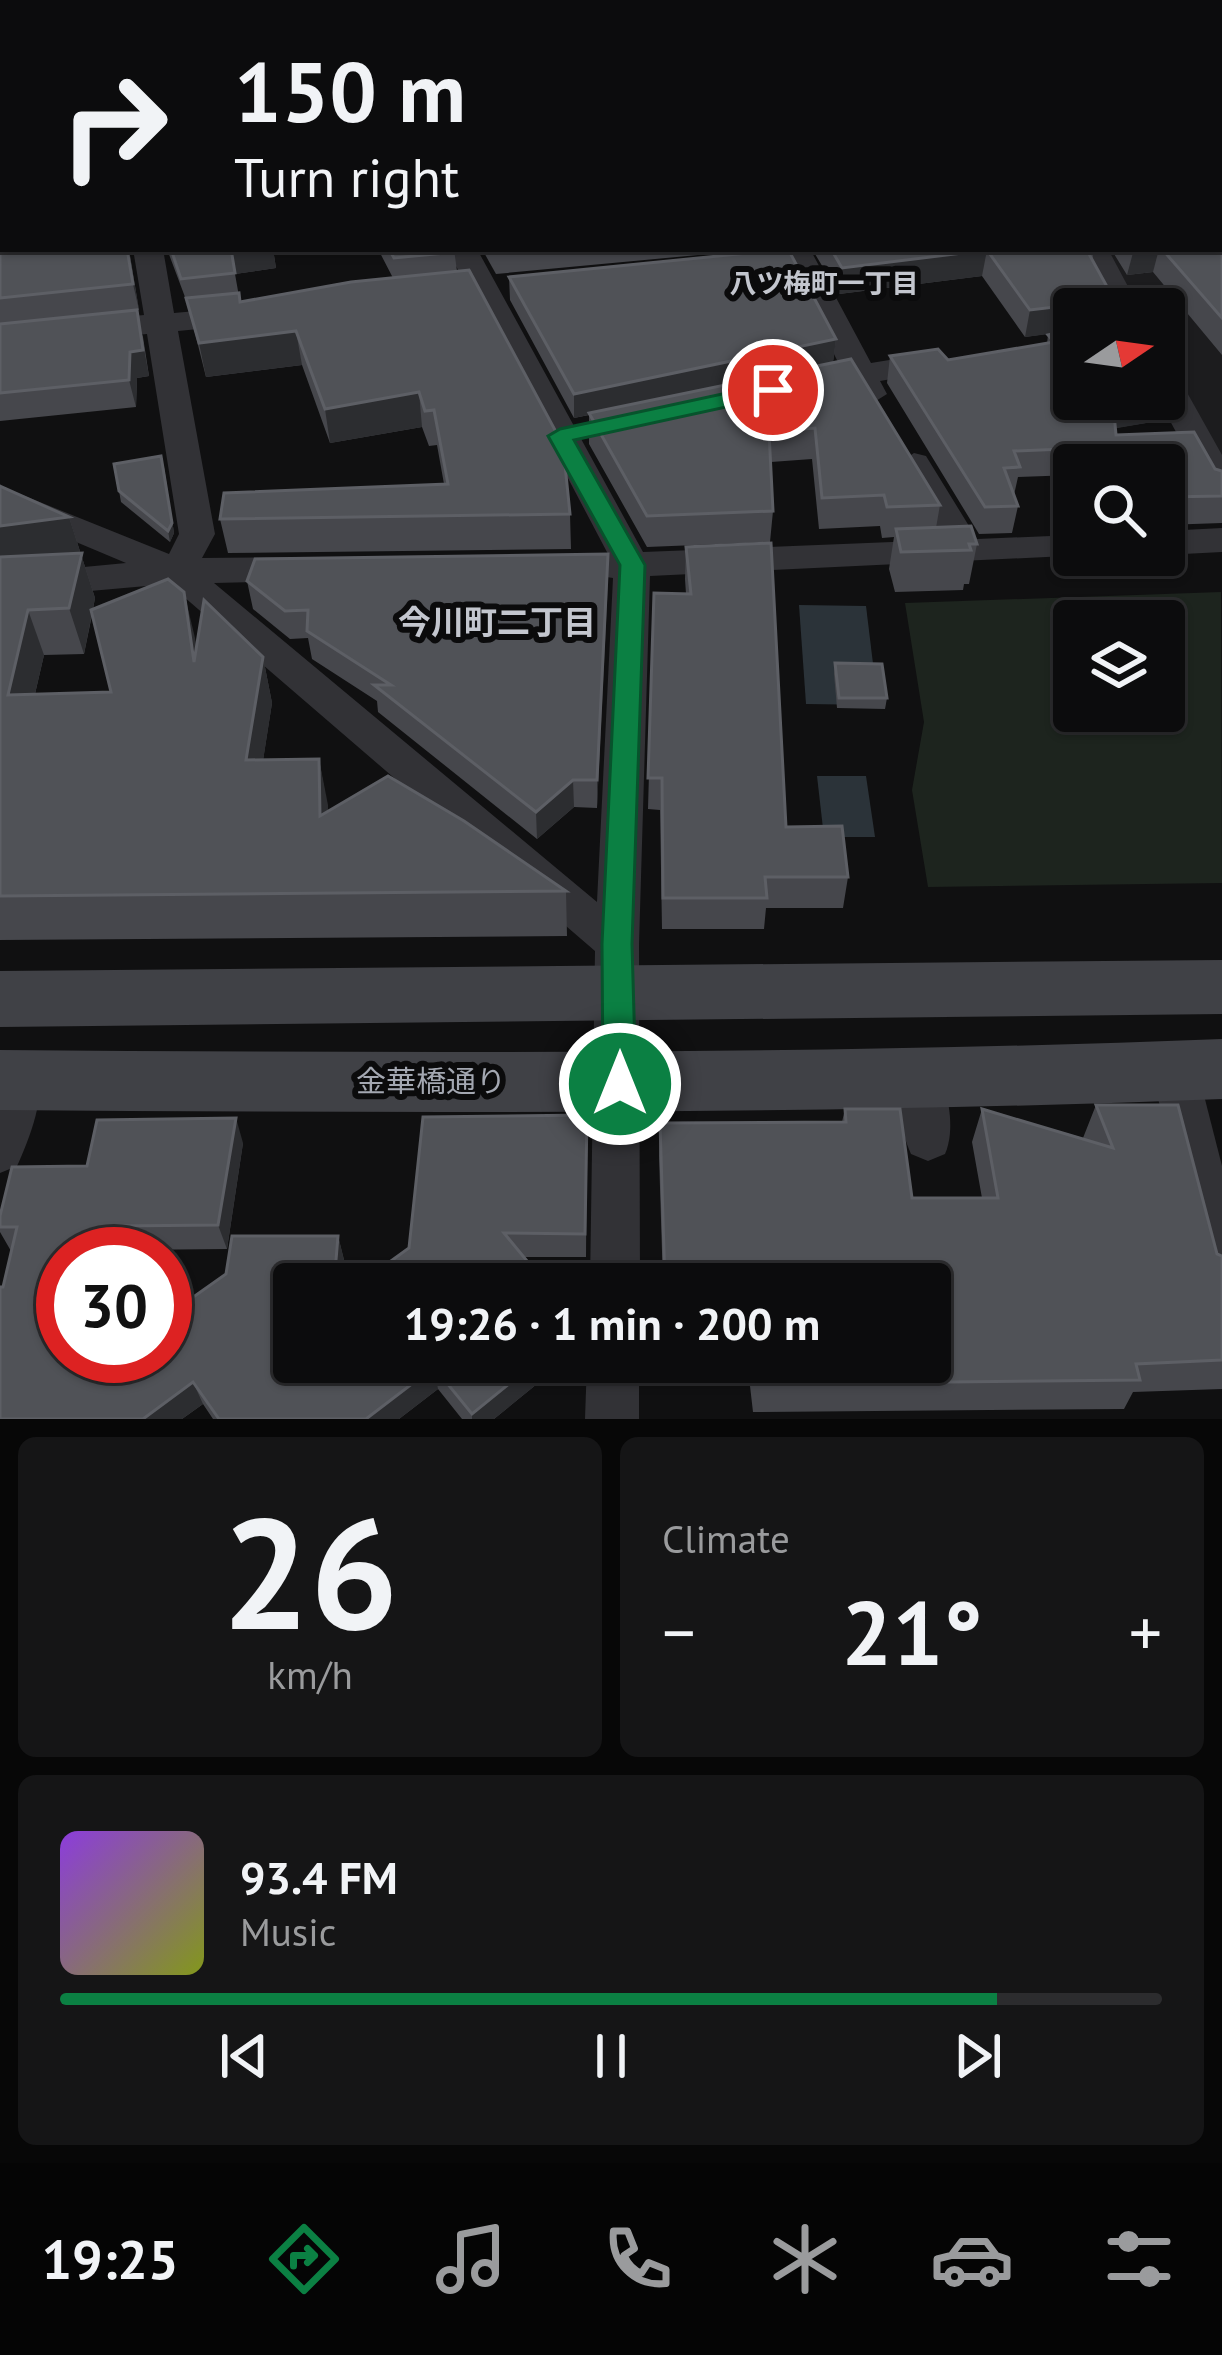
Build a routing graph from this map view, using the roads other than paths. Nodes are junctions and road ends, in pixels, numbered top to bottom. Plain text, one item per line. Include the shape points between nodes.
1 (148, 252) edge
2 (463, 252) edge
3 (1095, 252) edge
4 (798, 253) edge
5 (709, 268) edge
6 (527, 288) edge
7 (1114, 288) edge
8 (470, 294) junction
9 (275, 313) edge
10 (160, 324) junction
11 (0, 338) edge
12 (966, 358) edge
13 (859, 372) junction
14 (766, 392) edge
15 (1185, 418) edge
16 (605, 426) edge
17 (560, 436) junction
18 (1222, 486) edge
19 (0, 497) edge
20 (1222, 540) edge
21 (1185, 542) edge
22 (1053, 548) edge
23 (968, 552) junction
24 (632, 565) junction
25 (560, 566) edge
26 (345, 568) edge
27 (177, 571) junction
28 (0, 587) edge
29 (618, 967) junction
30 (1222, 987) edge
31 (0, 999) edge
32 (1198, 1069) edge
33 (9, 1080) edge
34 (620, 1084) junction
35 (0, 1151) edge
36 (1215, 1200) edge
37 (616, 1263) edge
38 (1222, 1266) edge
39 (613, 1383) edge
40 (612, 1419) edge

1 - 10 street
2 - 8 street
3 - 7 street
4 - 5 street
4 - 13 street
6 - 8 street
8 - 17 street
9 - 10 street
10 - 11 street
10 - 27 street via 197,534
12 - 13 street
13 - 14 street
13 - 23 street
15 - 18 street
16 - 17 street
17 - 24 street
19 - 27 street
20 - 21 street
22 - 23 street
23 - 24 street
24 - 25 street
24 - 29 street
26 - 27 street
27 - 28 street
27 - 29 street
29 - 30 main road
29 - 31 main road
29 - 34 street
32 - 34 main road, 金華橋通り via 924,1110
32 - 36 street
33 - 34 main road, 金華橋通り
33 - 35 street
34 - 37 street
36 - 38 street
39 - 40 street

